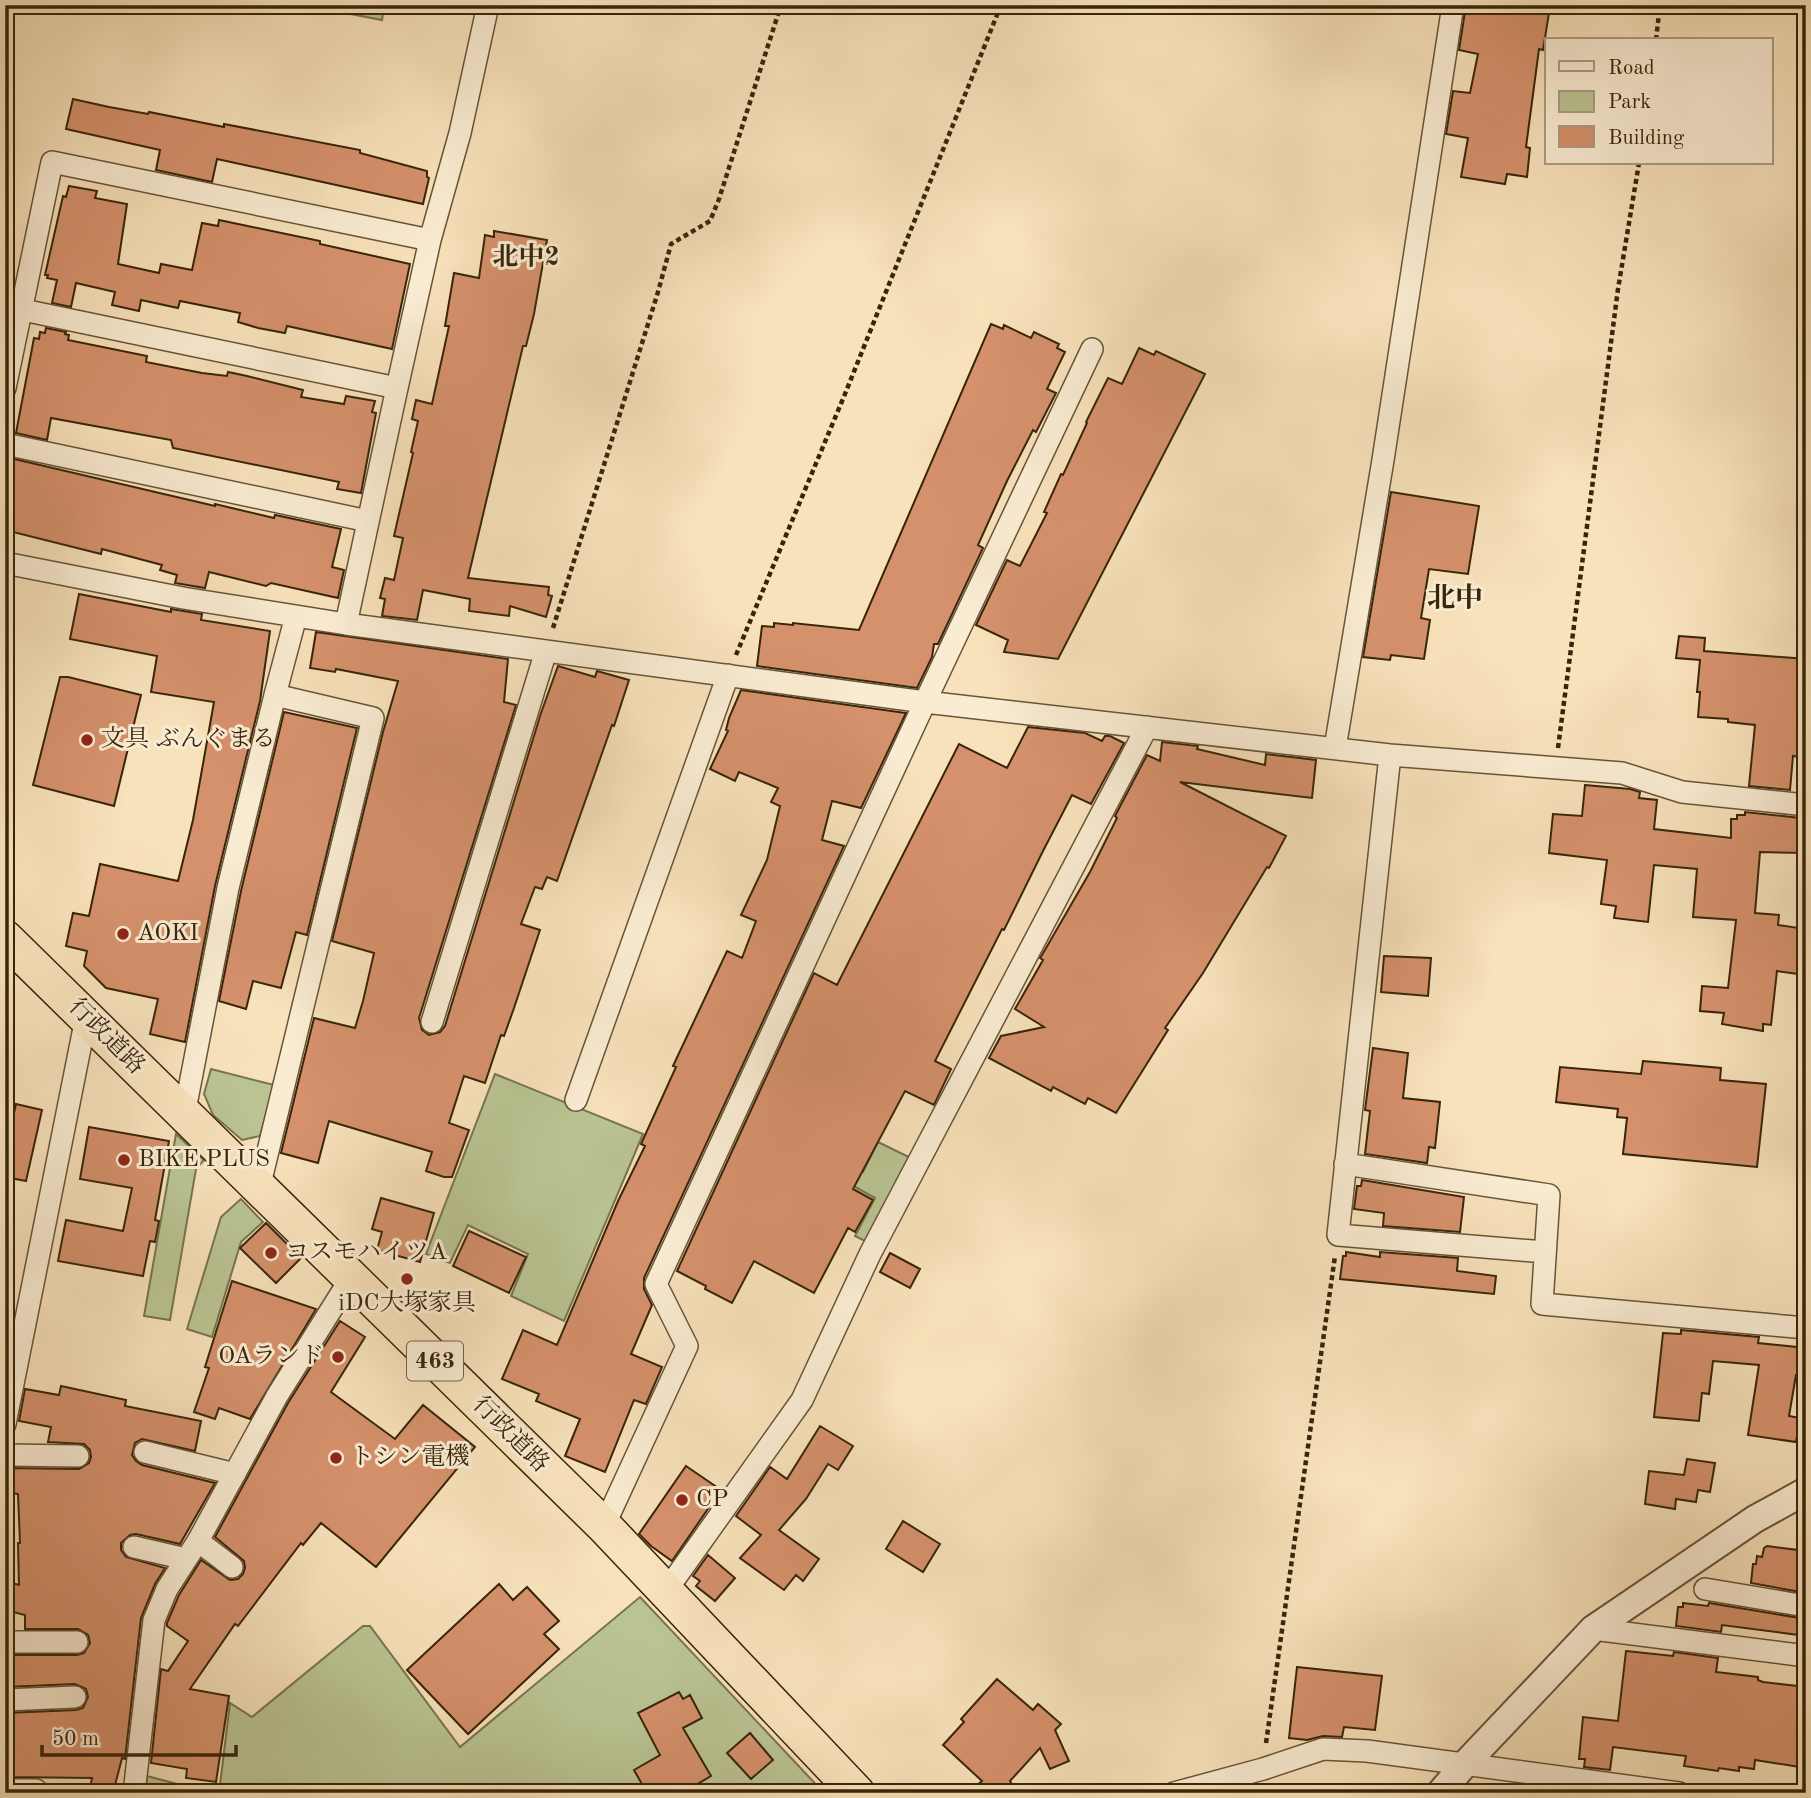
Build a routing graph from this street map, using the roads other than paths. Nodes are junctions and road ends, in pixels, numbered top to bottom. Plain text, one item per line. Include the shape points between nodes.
1 (488, 5) edge
2 (1453, 5) edge
3 (430, 240) junction
4 (23, 310) junction
5 (1093, 349) dead end
6 (5, 388) edge
7 (397, 388) junction
8 (5, 444) edge
9 (368, 521) junction
10 (5, 563) edge
11 (296, 616) junction
12 (346, 624) junction
13 (546, 651) junction
14 (728, 676) junction
15 (275, 695) junction
16 (925, 702) junction
17 (1147, 727) junction
18 (1335, 748) junction
19 (1390, 755) junction
20 (1806, 805) edge
21 (5, 938) edge
22 (86, 1018) junction
23 (432, 1022) dead end
24 (576, 1100) dead end
25 (184, 1115) junction
26 (1345, 1164) junction
27 (259, 1188) junction
28 (1545, 1252) junction
29 (351, 1278) junction
30 (1806, 1328) edge
31 (14, 1334) edge
32 (6, 1412) edge
33 (145, 1452) dead end
34 (5, 1455) edge
35 (78, 1456) dead end
36 (235, 1474) junction
37 (1806, 1491) edge
38 (604, 1526) junction
39 (198, 1541) junction
40 (134, 1547) dead end
41 (186, 1559) junction
42 (232, 1567) dead end
43 (1704, 1589) dead end
44 (666, 1591) junction
45 (1806, 1606) edge
46 (1593, 1629) junction
47 (77, 1642) dead end
48 (5, 1643) edge
49 (1806, 1656) edge
50 (75, 1697) dead end
51 (5, 1700) edge
52 (1465, 1764) junction
53 (5, 1790) edge
54 (36, 1790) dead end
55 (134, 1793) edge
56 (857, 1793) edge
57 (1174, 1793) edge
58 (1440, 1793) edge
59 (1679, 1793) edge

1 - 3 street
2 - 18 street
3 - 4 street via 52,162
3 - 7 street
4 - 6 street
4 - 7 street
5 - 16 street
7 - 9 street
8 - 9 street
9 - 12 street
10 - 11 street
11 - 12 street
11 - 15 street
12 - 13 street
13 - 14 street
13 - 23 street
14 - 16 street
14 - 24 street
15 - 25 street via 228,888
15 - 27 street via 373,718
16 - 17 street
16 - 38 street via 656,1284 687,1346
17 - 18 street
17 - 44 street via 870,1254 802,1400
18 - 19 street
19 - 20 street via 1622,774 1682,792
19 - 26 street
21 - 22 highway, 行政道路 / 463
22 - 25 highway, 行政道路 / 463
22 - 31 street
25 - 27 highway, 行政道路 / 463
26 - 28 street via 1549,1195
26 - 28 street via 1338,1235
27 - 29 highway, 行政道路 / 463
28 - 30 street via 1542,1304
29 - 36 street via 277,1396
29 - 38 highway, 行政道路 / 463
31 - 32 street
33 - 36 street
34 - 35 street
36 - 39 street
37 - 46 street via 1755,1519
38 - 44 highway, 行政道路 / 463
39 - 41 street
39 - 42 street
40 - 41 street
41 - 55 street via 154,1619
43 - 45 street
44 - 56 highway, 行政道路 / 463
46 - 49 street
46 - 52 street
47 - 48 street
50 - 51 street
52 - 57 street via 1323,1749
52 - 58 street
52 - 59 street
53 - 54 street

